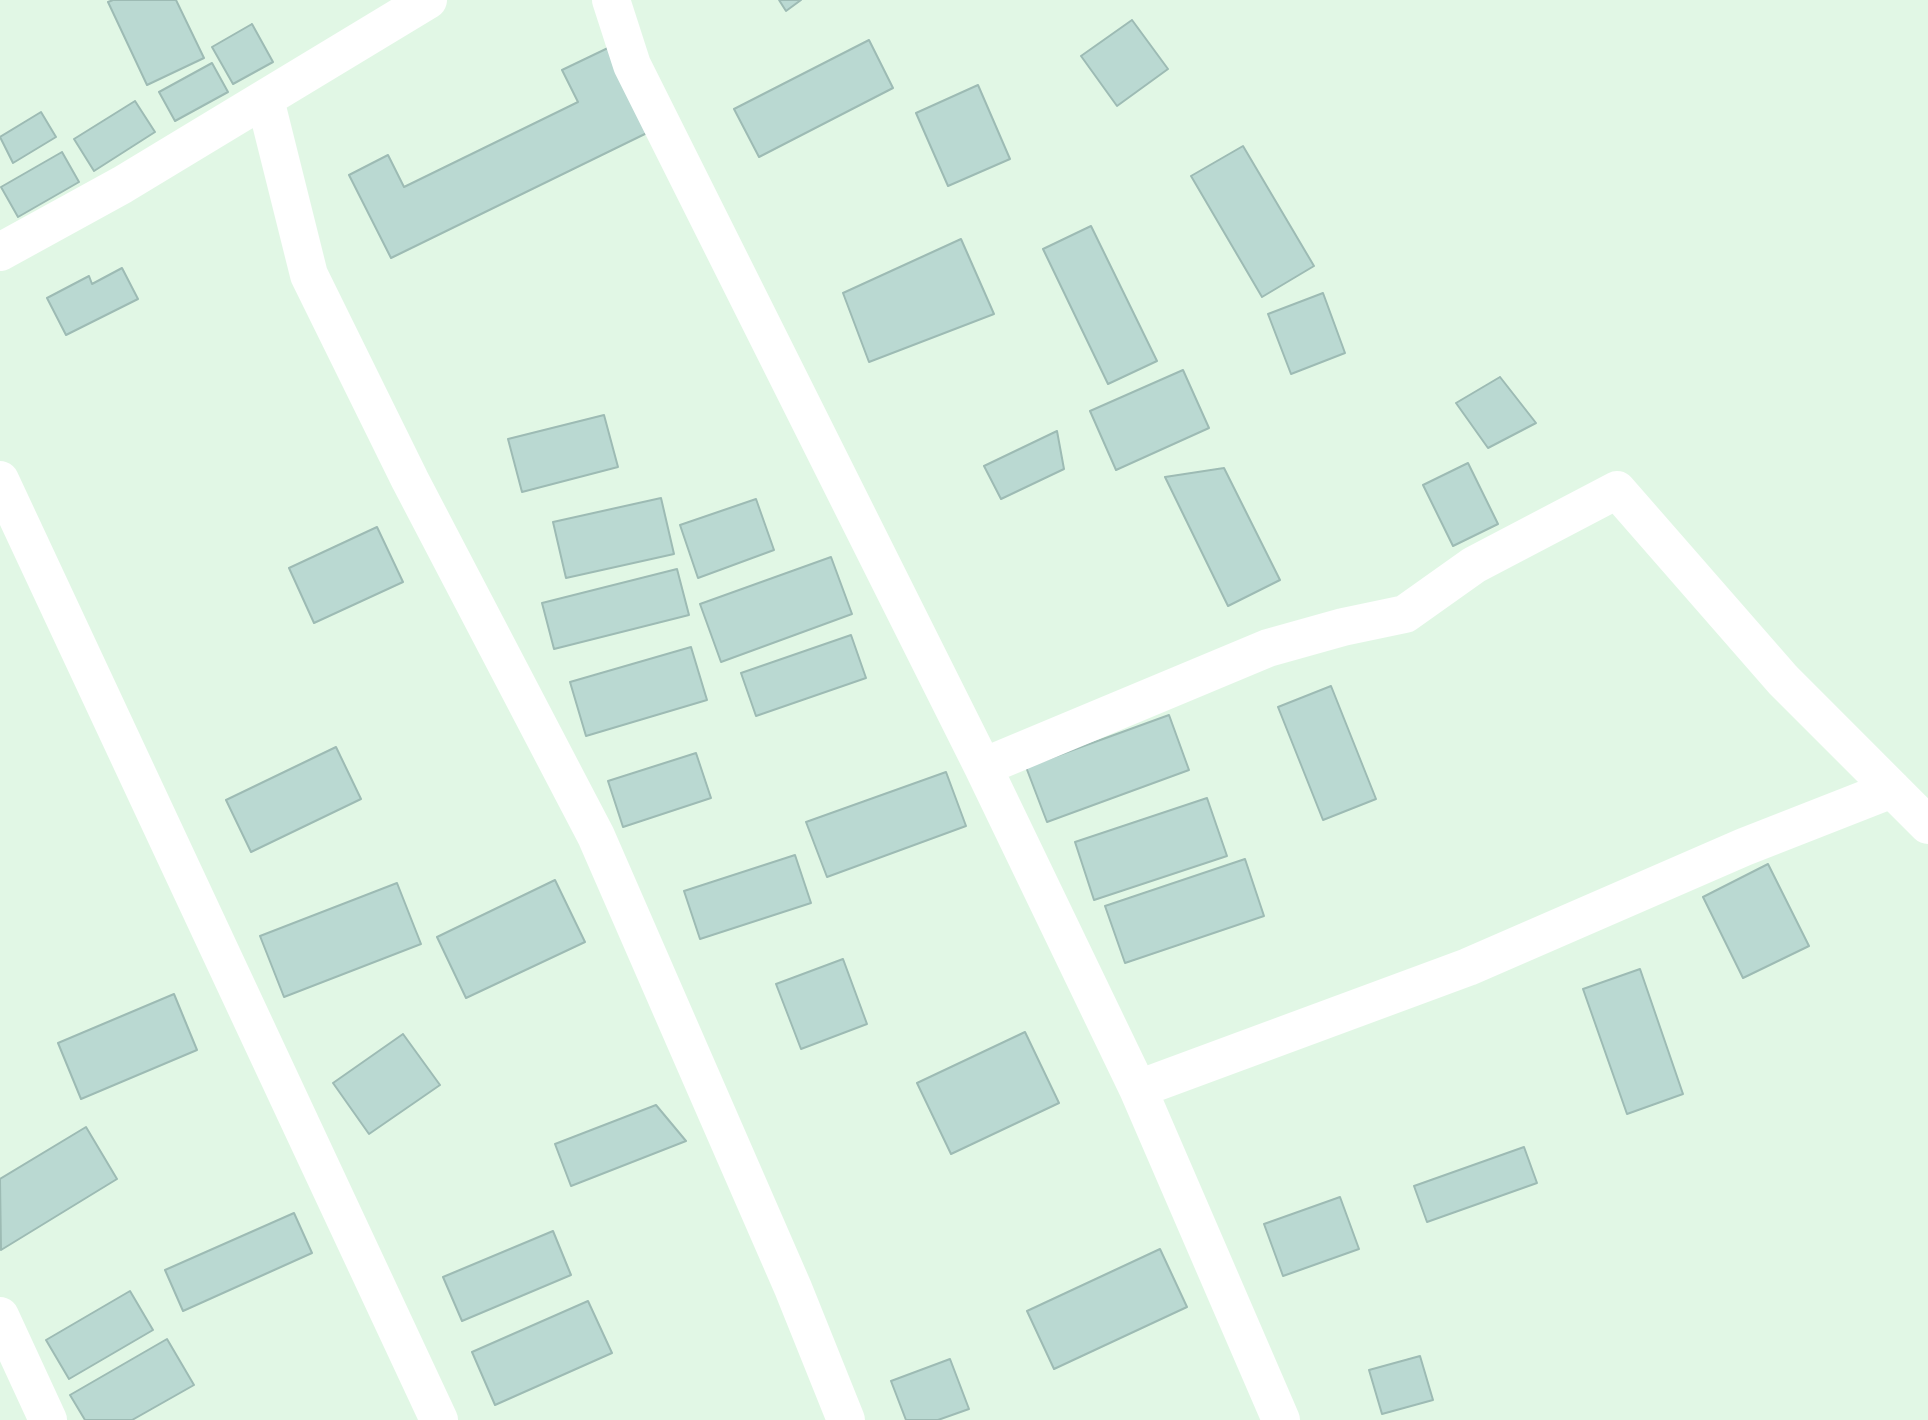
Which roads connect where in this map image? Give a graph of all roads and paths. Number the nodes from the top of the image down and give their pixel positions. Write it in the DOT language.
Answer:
graph roads {
  1 [pos="428,0"];
  2 [pos="611,0"];
  3 [pos="265,99"];
  4 [pos="0,252"];
  5 [pos="0,481"];
  6 [pos="983,767"];
  7 [pos="1892,789"];
  8 [pos="1928,825"];
  9 [pos="1138,1089"];
  10 [pos="0,1316"];
  11 [pos="48,1420"];
  12 [pos="439,1420"];
  13 [pos="846,1420"];
  14 [pos="1282,1420"];
  1 -- 3 [label="street"];
  2 -- 6 [label="street"];
  3 -- 4 [label="street"];
  3 -- 13 [label="street"];
  5 -- 12 [label="street"];
  6 -- 7 [label="street"];
  6 -- 9 [label="street"];
  7 -- 8 [label="street"];
  7 -- 9 [label="street"];
  9 -- 14 [label="street"];
  10 -- 11 [label="street"];
}
